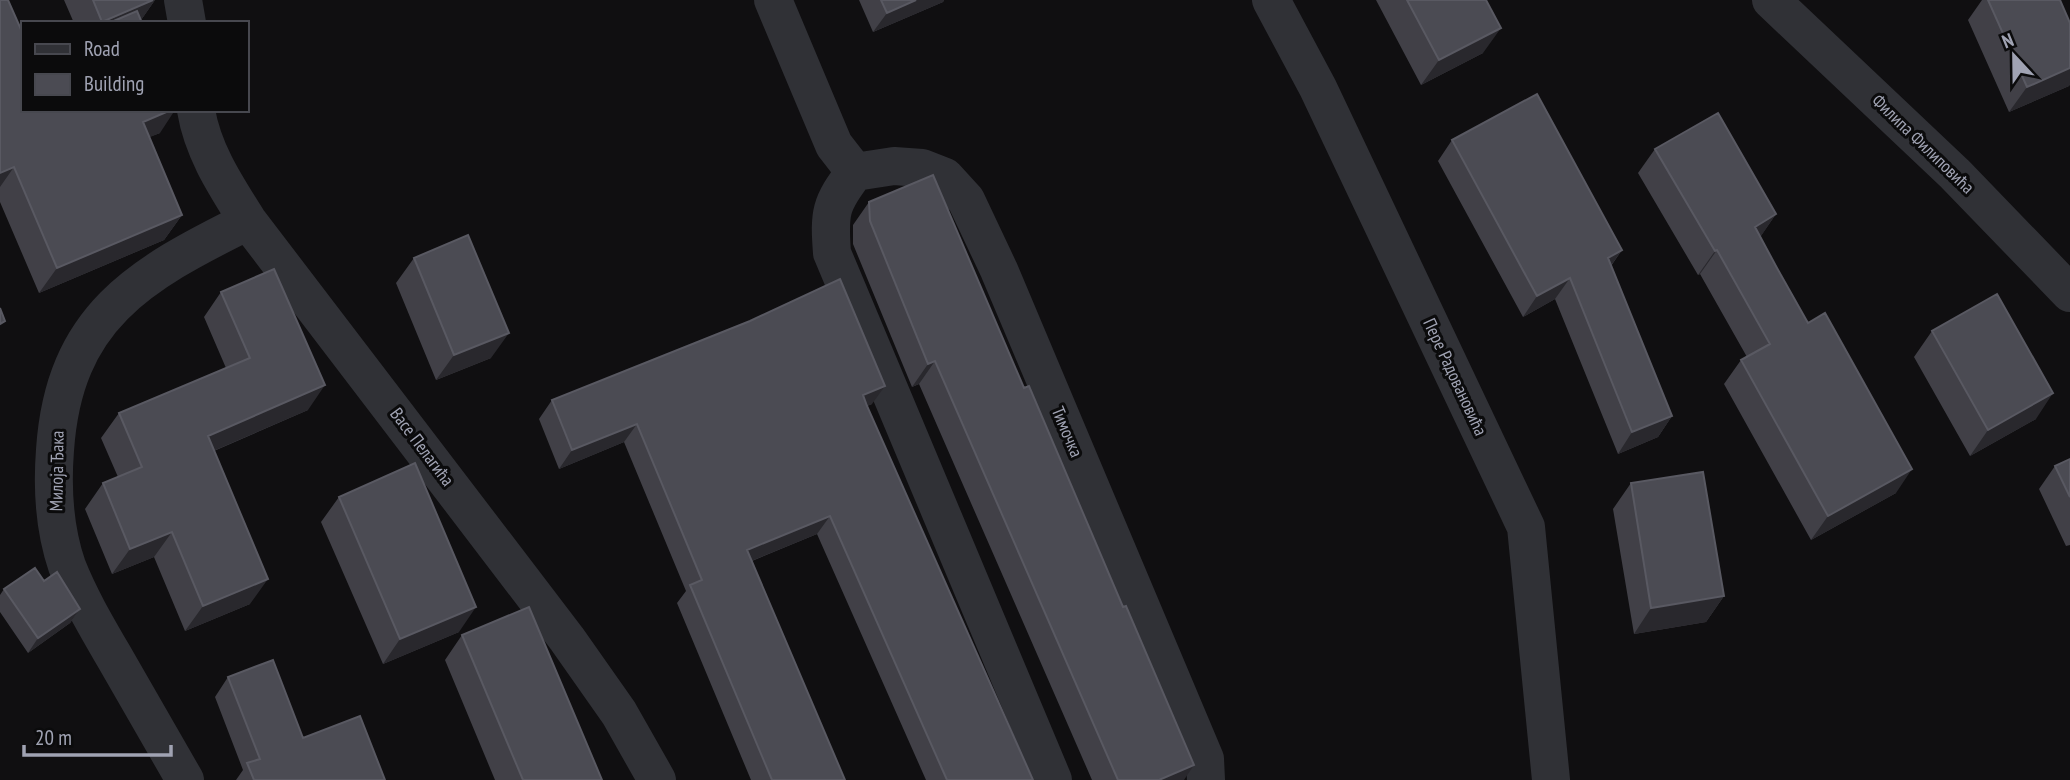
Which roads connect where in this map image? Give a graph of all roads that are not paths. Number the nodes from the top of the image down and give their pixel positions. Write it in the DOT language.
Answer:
graph roads {
  1 [pos="183,0"];
  2 [pos="773,0"];
  3 [pos="1271,0"];
  4 [pos="1771,0"];
  5 [pos="187,21"];
  6 [pos="196,112"];
  7 [pos="855,172"];
  8 [pos="248,221"];
  9 [pos="2070,293"];
  10 [pos="185,780"];
  11 [pos="657,780"];
  12 [pos="1053,780"];
  13 [pos="1206,780"];
  14 [pos="1551,780"];
  1 -- 5 [label="street"];
  2 -- 7 [label="street"];
  3 -- 14 [label="street, Пере Радовановића"];
  4 -- 9 [label="street, Филипа Филиповића"];
  6 -- 8 [label="street, Васе Пелагића"];
  7 -- 12 [label="street"];
  7 -- 13 [label="street, Тимочка"];
  8 -- 10 [label="street, Милоја Ђака"];
  8 -- 11 [label="street, Васе Пелагића"];
}
